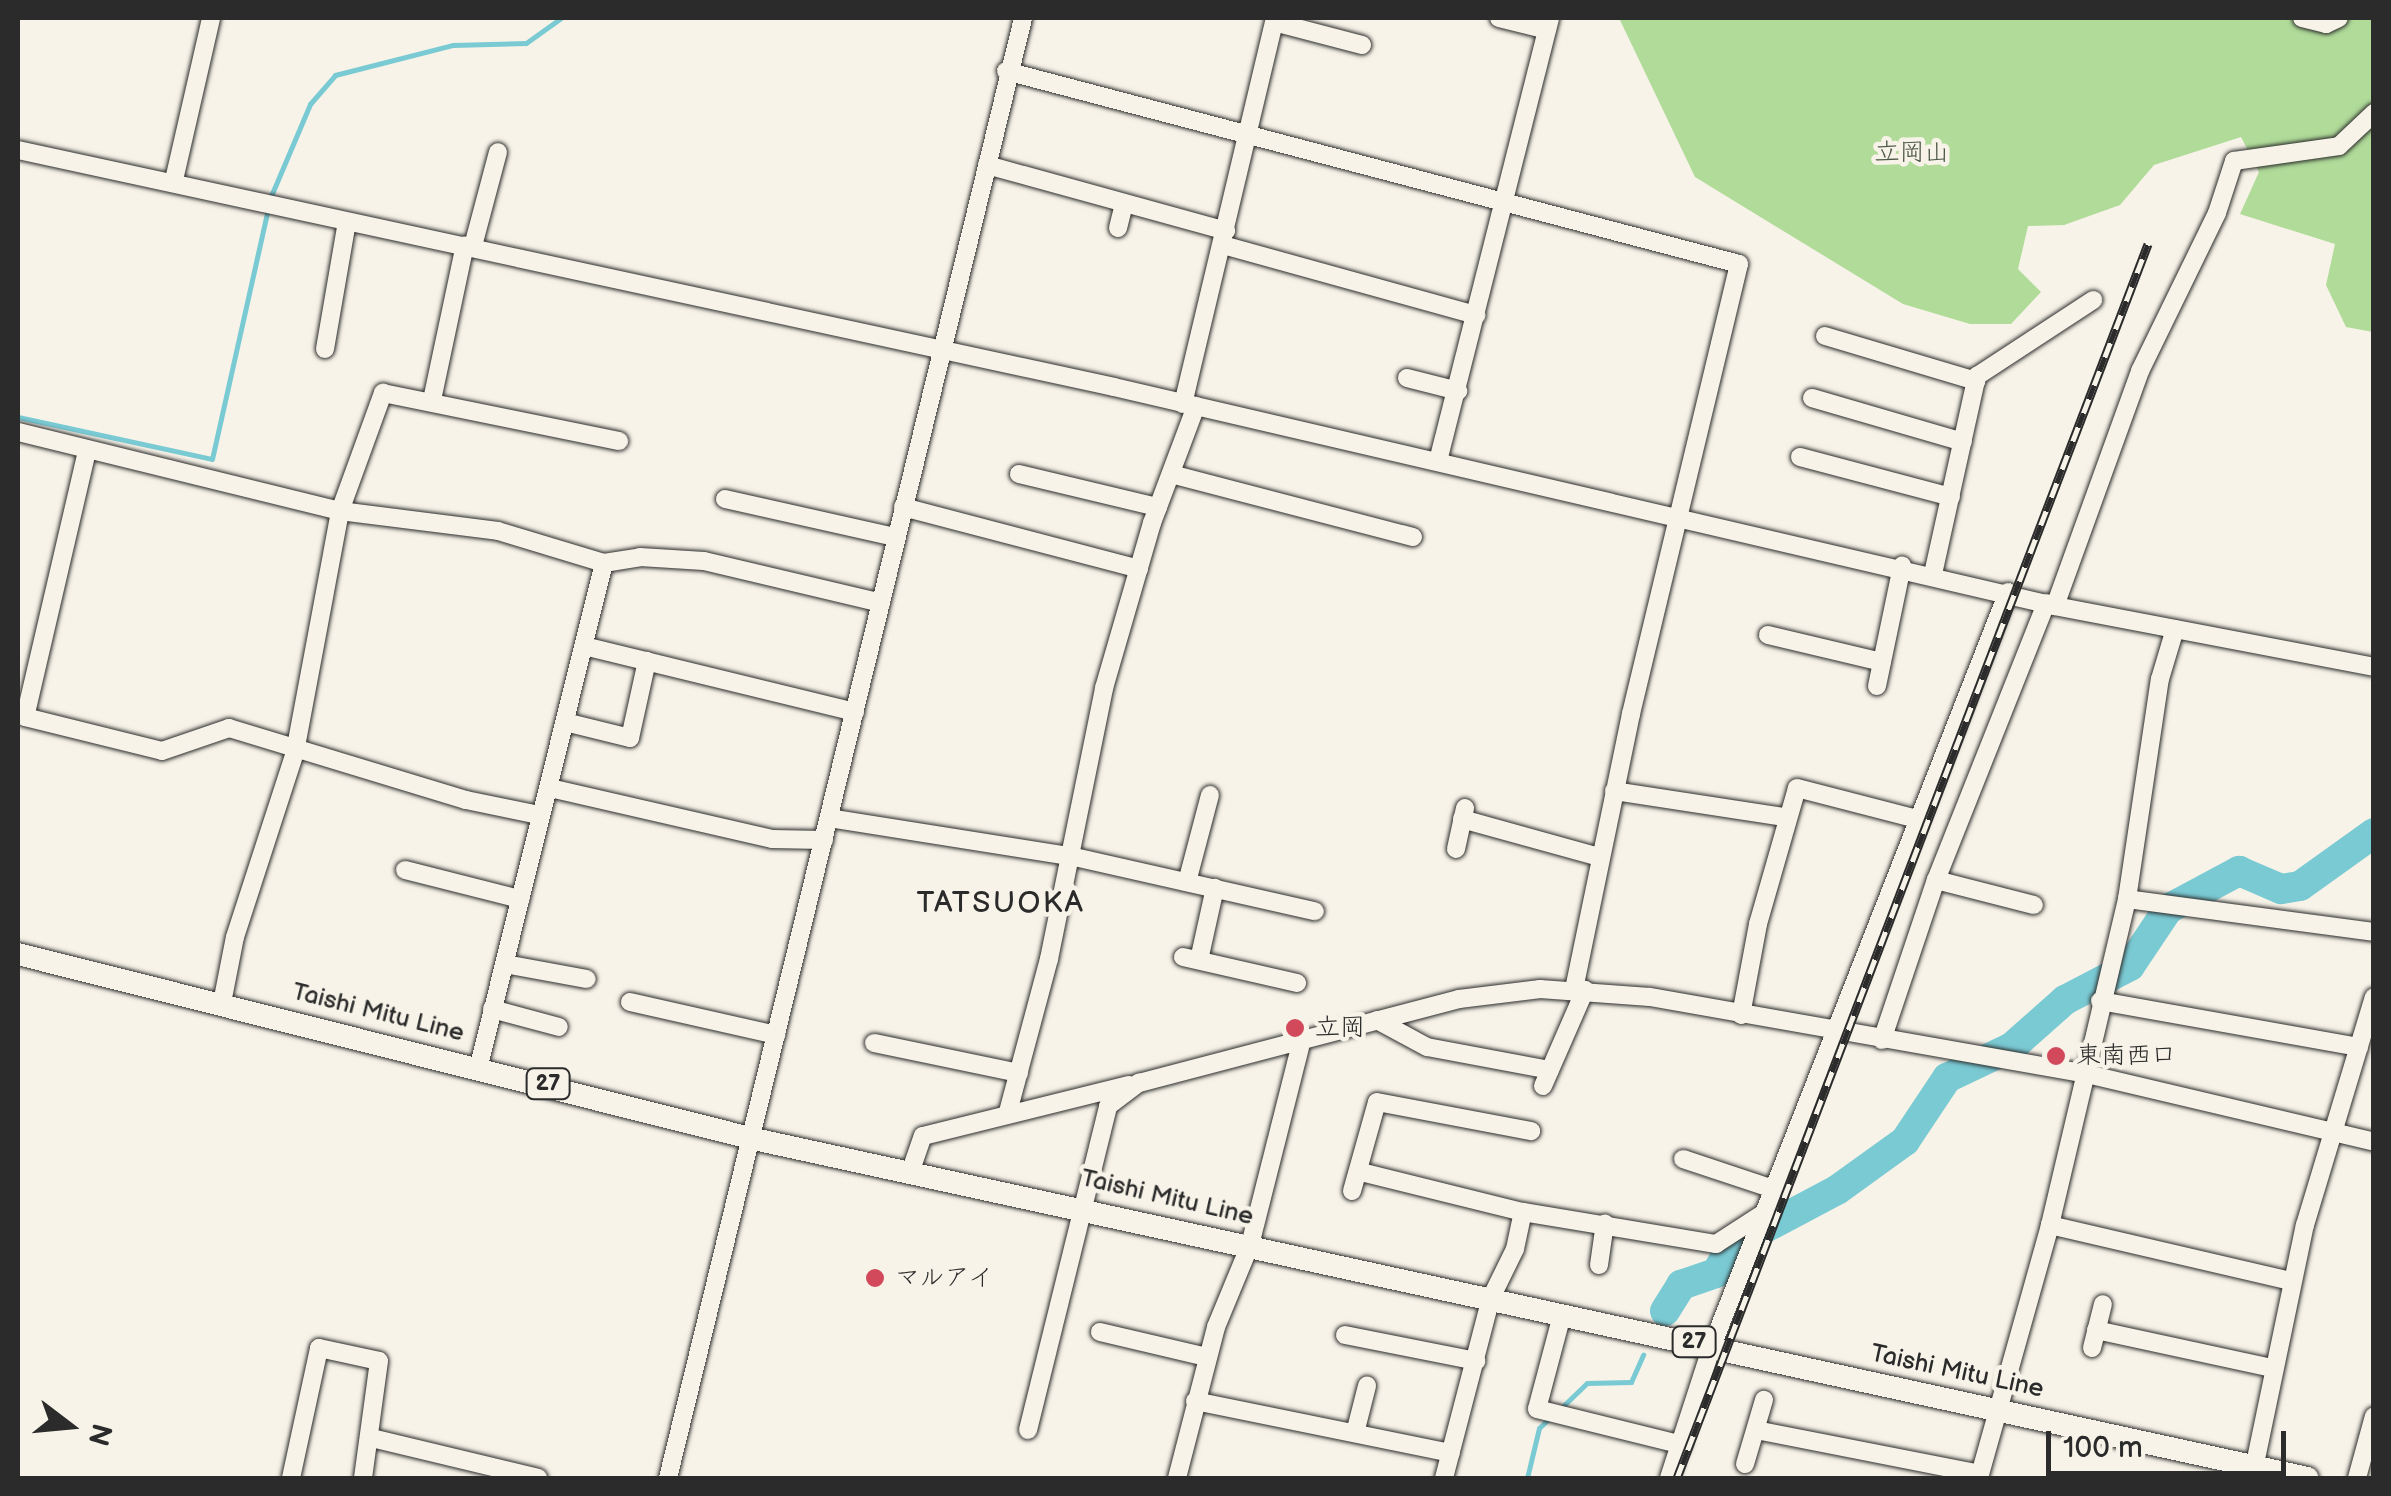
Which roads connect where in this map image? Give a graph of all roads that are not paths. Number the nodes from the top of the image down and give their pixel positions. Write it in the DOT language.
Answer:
graph roads {
  1 [pos="212,18"];
  2 [pos="1499,18"];
  3 [pos="2302,18"];
  4 [pos="2339,18"];
  5 [pos="1018,19"];
  6 [pos="1274,20"];
  7 [pos="1548,24"];
  8 [pos="1362,45"];
  9 [pos="1006,72"];
  10 [pos="2374,113"];
  11 [pos="1246,139"];
  12 [pos="18,150"];
  13 [pos="498,152"];
  14 [pos="987,165"];
  15 [pos="174,180"];
  16 [pos="1504,203"];
  17 [pos="1124,204"];
  18 [pos="348,222"];
  19 [pos="1118,228"];
  20 [pos="1224,238"];
  21 [pos="469,246"];
  22 [pos="2093,300"];
  23 [pos="1476,315"];
  24 [pos="1826,336"];
  25 [pos="325,349"];
  26 [pos="941,350"];
  27 [pos="1408,378"];
  28 [pos="1976,381"];
  29 [pos="1458,391"];
  30 [pos="1822,396"];
  31 [pos="432,400"];
  32 [pos="1190,405"];
  33 [pos="18,432"];
  34 [pos="619,441"];
  35 [pos="1963,442"];
  36 [pos="87,451"];
  37 [pos="1800,456"];
  38 [pos="1438,461"];
  39 [pos="1018,474"];
  40 [pos="1170,474"];
  41 [pos="1950,497"];
  42 [pos="725,499"];
  43 [pos="902,507"];
  44 [pos="1158,507"];
  45 [pos="340,510"];
  46 [pos="1681,515"];
  47 [pos="896,536"];
  48 [pos="1413,537"];
  49 [pos="604,563"];
  50 [pos="1902,566"];
  51 [pos="1139,569"];
  52 [pos="1934,574"];
  53 [pos="2008,592"];
  54 [pos="880,603"];
  55 [pos="2051,604"];
  56 [pos="2175,629"];
  57 [pos="1768,635"];
  58 [pos="584,646"];
  59 [pos="647,661"];
  60 [pos="1882,662"];
  61 [pos="2374,667"];
  62 [pos="1877,686"];
  63 [pos="855,712"];
  64 [pos="565,722"];
  65 [pos="295,752"];
  66 [pos="550,788"];
  67 [pos="1614,791"];
  68 [pos="1210,795"];
  69 [pos="539,815"];
  70 [pos="829,818"];
  71 [pos="1784,818"];
  72 [pos="1918,819"];
  73 [pos="824,840"];
  74 [pos="1456,850"];
  75 [pos="1070,856"];
  76 [pos="1599,857"];
  77 [pos="405,870"];
  78 [pos="1936,880"];
  79 [pos="1188,882"];
  80 [pos="1215,888"];
  81 [pos="520,899"];
  82 [pos="2128,899"];
  83 [pos="2034,905"];
  84 [pos="1315,911"];
  85 [pos="2374,932"];
  86 [pos="18,954"];
  87 [pos="505,964"];
  88 [pos="587,980"];
  89 [pos="1297,983"];
  90 [pos="1579,990"];
  91 [pos="2374,997"];
  92 [pos="2100,1001"];
  93 [pos="630,1002"];
  94 [pos="222,1003"];
  95 [pos="492,1009"];
  96 [pos="1742,1014"];
  97 [pos="1377,1020"];
  98 [pos="559,1028"];
  99 [pos="1835,1031"];
  100 [pos="776,1035"];
  101 [pos="1302,1040"];
  102 [pos="1882,1040"];
  103 [pos="874,1043"];
  104 [pos="2358,1047"];
  105 [pos="479,1065"];
  106 [pos="2083,1073"];
  107 [pos="1019,1074"];
  108 [pos="1139,1083"];
  109 [pos="1008,1112"];
  110 [pos="1530,1131"];
  111 [pos="2335,1132"];
  112 [pos="754,1139"];
  113 [pos="2374,1142"];
  114 [pos="1683,1159"];
  115 [pos="911,1170"];
  116 [pos="1361,1172"];
  117 [pos="1352,1190"];
  118 [pos="1776,1190"];
  119 [pos="1080,1206"];
  120 [pos="1770,1209"];
  121 [pos="1523,1212"];
  122 [pos="1606,1224"];
  123 [pos="2050,1225"];
  124 [pos="1250,1245"];
  125 [pos="1599,1265"];
  126 [pos="2291,1280"];
  127 [pos="1491,1298"];
  128 [pos="2103,1304"];
  129 [pos="1562,1314"];
  130 [pos="1100,1332"];
  131 [pos="1345,1335"];
  132 [pos="1712,1346"];
  133 [pos="1208,1356"];
  134 [pos="1476,1361"];
  135 [pos="2272,1368"];
  136 [pos="1358,1394"];
  137 [pos="1195,1400"];
  138 [pos="1764,1400"];
  139 [pos="1997,1408"];
  140 [pos="2374,1416"];
  141 [pos="1028,1430"];
  142 [pos="1756,1430"];
  143 [pos="1356,1434"];
  144 [pos="372,1438"];
  145 [pos="1682,1445"];
  146 [pos="1452,1453"];
  147 [pos="1745,1464"];
  148 [pos="2253,1472"];
  149 [pos="1979,1476"];
  150 [pos="291,1478"];
  151 [pos="363,1478"];
  152 [pos="538,1478"];
  153 [pos="668,1478"];
  154 [pos="1177,1478"];
  155 [pos="1444,1478"];
  156 [pos="1669,1478"];
  157 [pos="2307,1478"];
  158 [pos="2357,1478"];
  1 -- 15 [label="street"];
  2 -- 7 [label="street"];
  3 -- 4 [label="street"];
  5 -- 9 [label="street"];
  6 -- 8 [label="street"];
  6 -- 11 [label="street"];
  7 -- 16 [label="street"];
  9 -- 11 [label="street"];
  9 -- 14 [label="street"];
  10 -- 55 [label="street"];
  11 -- 16 [label="street"];
  11 -- 20 [label="street"];
  12 -- 15 [label="street"];
  13 -- 21 [label="street"];
  14 -- 17 [label="street"];
  14 -- 26 [label="street"];
  15 -- 18 [label="street"];
  16 -- 23 [label="street"];
  16 -- 46 [label="street"];
  17 -- 19 [label="street"];
  17 -- 20 [label="street"];
  18 -- 21 [label="street"];
  18 -- 25 [label="street"];
  20 -- 23 [label="street"];
  20 -- 32 [label="street"];
  21 -- 26 [label="street"];
  21 -- 31 [label="street"];
  22 -- 28 [label="street"];
  23 -- 29 [label="street"];
  24 -- 28 [label="street"];
  26 -- 32 [label="street"];
  26 -- 43 [label="street"];
  27 -- 29 [label="street"];
  28 -- 35 [label="street"];
  29 -- 38 [label="street"];
  30 -- 35 [label="street"];
  31 -- 34 [label="street"];
  31 -- 45 [label="street"];
  32 -- 38 [label="street"];
  32 -- 40 [label="street"];
  33 -- 36 [label="street"];
  35 -- 41 [label="street"];
  36 -- 45 [label="street"];
  36 -- 65 [label="street"];
  37 -- 41 [label="street"];
  38 -- 46 [label="street"];
  39 -- 44 [label="street"];
  40 -- 44 [label="street"];
  40 -- 48 [label="street"];
  41 -- 52 [label="street"];
  42 -- 47 [label="street"];
  43 -- 47 [label="street"];
  43 -- 51 [label="street"];
  44 -- 51 [label="street"];
  45 -- 49 [label="street"];
  45 -- 65 [label="street"];
  46 -- 50 [label="street"];
  46 -- 67 [label="street"];
  47 -- 54 [label="street"];
  49 -- 54 [label="street"];
  49 -- 58 [label="street"];
  50 -- 52 [label="street"];
  50 -- 60 [label="street"];
  51 -- 75 [label="street"];
  52 -- 53 [label="street"];
  53 -- 55 [label="street"];
  53 -- 72 [label="street"];
  54 -- 63 [label="street"];
  55 -- 56 [label="street"];
  55 -- 78 [label="street"];
  56 -- 61 [label="street"];
  56 -- 82 [label="street"];
  57 -- 60 [label="street"];
  58 -- 59 [label="street"];
  58 -- 64 [label="street"];
  59 -- 63 [label="street"];
  59 -- 64 [label="street"];
  60 -- 62 [label="street"];
  63 -- 70 [label="street"];
  64 -- 66 [label="street"];
  65 -- 69 [label="street"];
  65 -- 94 [label="street"];
  66 -- 69 [label="street"];
  66 -- 73 [label="street"];
  67 -- 71 [label="street"];
  67 -- 76 [label="street"];
  68 -- 79 [label="street"];
  69 -- 81 [label="street"];
  70 -- 73 [label="street"];
  70 -- 75 [label="street"];
  71 -- 72 [label="street"];
  71 -- 96 [label="street"];
  72 -- 99 [label="street"];
  73 -- 100 [label="street"];
  74 -- 76 [label="street"];
  75 -- 79 [label="street"];
  75 -- 107 [label="street"];
  76 -- 90 [label="street"];
  77 -- 81 [label="street"];
  78 -- 83 [label="street"];
  78 -- 102 [label="street"];
  79 -- 80 [label="street"];
  80 -- 84 [label="street"];
  80 -- 89 [label="street"];
  81 -- 87 [label="street"];
  82 -- 85 [label="street"];
  82 -- 92 [label="street"];
  86 -- 94 [label="main road, Taishi Mitu Line / 27"];
  87 -- 88 [label="street"];
  87 -- 95 [label="street"];
  90 -- 96 [label="street"];
  90 -- 97 [label="street"];
  90 -- 97 [label="street"];
  91 -- 104 [label="street"];
  92 -- 104 [label="street"];
  92 -- 106 [label="street"];
  93 -- 100 [label="street"];
  94 -- 105 [label="main road, Taishi Mitu Line / 27"];
  95 -- 98 [label="street"];
  95 -- 105 [label="street"];
  96 -- 99 [label="street"];
  97 -- 101 [label="street"];
  99 -- 102 [label="street"];
  99 -- 118 [label="street"];
  100 -- 112 [label="street"];
  101 -- 108 [label="street"];
  101 -- 124 [label="street"];
  102 -- 106 [label="street"];
  103 -- 107 [label="street"];
  104 -- 111 [label="street"];
  105 -- 112 [label="main road, Taishi Mitu Line / 27"];
  106 -- 111 [label="street"];
  106 -- 123 [label="street"];
  107 -- 109 [label="street"];
  108 -- 109 [label="street"];
  108 -- 119 [label="street"];
  109 -- 115 [label="street"];
  110 -- 116 [label="street"];
  111 -- 113 [label="street"];
  111 -- 126 [label="street"];
  112 -- 115 [label="main road, Taishi Mitu Line / 27"];
  112 -- 153 [label="street"];
  114 -- 118 [label="street"];
  115 -- 119 [label="main road, Taishi Mitu Line / 27"];
  116 -- 117 [label="street"];
  116 -- 121 [label="street"];
  118 -- 120 [label="street"];
  119 -- 124 [label="main road, Taishi Mitu Line / 27"];
  119 -- 141 [label="street"];
  120 -- 122 [label="street"];
  120 -- 132 [label="street"];
  121 -- 122 [label="street"];
  121 -- 127 [label="street"];
  122 -- 125 [label="street"];
  123 -- 126 [label="street"];
  123 -- 139 [label="street"];
  124 -- 127 [label="main road, Taishi Mitu Line / 27"];
  124 -- 133 [label="street"];
  126 -- 135 [label="street"];
  127 -- 129 [label="main road, Taishi Mitu Line / 27"];
  127 -- 134 [label="street"];
  128 -- 135 [label="street"];
  129 -- 132 [label="main road, Taishi Mitu Line / 27"];
  129 -- 145 [label="street"];
  130 -- 133 [label="street"];
  131 -- 134 [label="street"];
  132 -- 139 [label="main road, Taishi Mitu Line / 27"];
  132 -- 145 [label="street"];
  133 -- 137 [label="street"];
  134 -- 146 [label="street"];
  135 -- 148 [label="street"];
  136 -- 143 [label="street"];
  137 -- 143 [label="street"];
  137 -- 154 [label="street"];
  138 -- 142 [label="street"];
  139 -- 148 [label="main road, Taishi Mitu Line / 27"];
  139 -- 149 [label="street"];
  140 -- 158 [label="street"];
  142 -- 147 [label="street"];
  142 -- 149 [label="street"];
  143 -- 146 [label="street"];
  144 -- 150 [label="street"];
  144 -- 151 [label="street"];
  144 -- 152 [label="street"];
  145 -- 156 [label="street"];
  146 -- 155 [label="street"];
  148 -- 157 [label="main road, Taishi Mitu Line / 27"];
}
